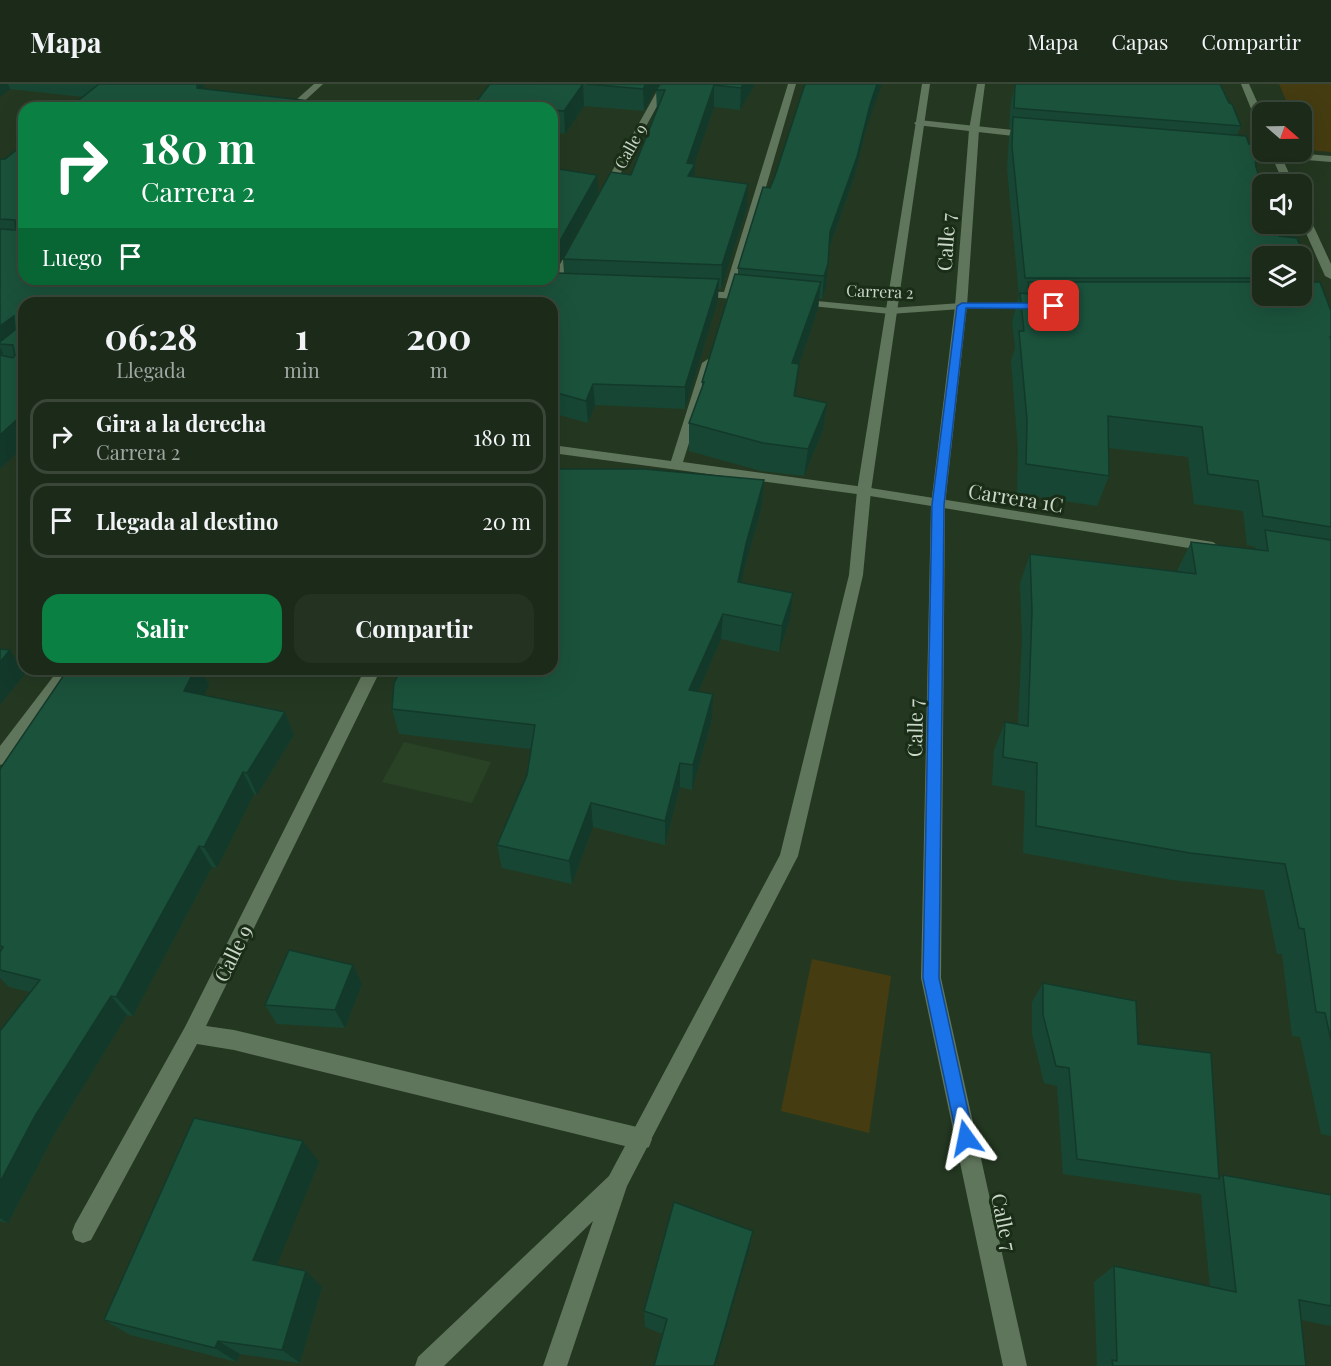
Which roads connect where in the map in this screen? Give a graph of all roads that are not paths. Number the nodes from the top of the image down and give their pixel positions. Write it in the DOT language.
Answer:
graph roads {
  1 [pos="319,84"];
  2 [pos="665,84"];
  3 [pos="792,84"];
  4 [pos="927,84"];
  5 [pos="981,84"];
  6 [pos="1245,84"];
  7 [pos="299,102"];
  8 [pos="1253,102"];
  9 [pos="919,123"];
  10 [pos="974,130"];
  11 [pos="1044,136"];
  12 [pos="1218,150"];
  13 [pos="1252,152"];
  14 [pos="1312,157"];
  15 [pos="1331,159"];
  16 [pos="603,196"];
  17 [pos="1312,234"];
  18 [pos="580,237"];
  19 [pos="1331,276"];
  20 [pos="558,277"];
  21 [pos="682,293"];
  22 [pos="764,298"];
  23 [pos="728,301"];
  24 [pos="787,301"];
  25 [pos="962,306"];
  26 [pos="1057,306"];
  27 [pos="890,311"];
  28 [pos="712,352"];
  29 [pos="558,450"];
  30 [pos="676,465"];
  31 [pos="864,492"];
  32 [pos="938,505"];
  33 [pos="1227,549"];
  34 [pos="63,675"];
  35 [pos="370,675"];
  36 [pos="0,758"];
  37 [pos="192,1034"];
  38 [pos="641,1139"];
  39 [pos="618,1182"];
  40 [pos="83,1232"];
  41 [pos="427,1366"];
  42 [pos="555,1366"];
  43 [pos="1015,1366"];
  1 -- 7 [label="street"];
  2 -- 16 [label="street, Calle 9"];
  3 -- 23 [label="street"];
  4 -- 9 [label="street, Calle 7"];
  5 -- 10 [label="street, Calle 7"];
  6 -- 8 [label="street"];
  9 -- 10 [label="street"];
  9 -- 27 [label="street, Calle 7"];
  10 -- 11 [label="street"];
  10 -- 25 [label="street, Calle 7"];
  12 -- 13 [label="street"];
  14 -- 15 [label="street"];
  17 -- 19 [label="street"];
  18 -- 20 [label="street"];
  21 -- 23 [label="street"];
  22 -- 23 [label="street"];
  24 -- 27 [label="street, Carrera 2"];
  25 -- 26 [label="street, Carrera 2"];
  25 -- 27 [label="street, Carrera 2"];
  25 -- 32 [label="street, Calle 7"];
  27 -- 31 [label="street, Calle 7"];
  28 -- 30 [label="street"];
  29 -- 30 [label="street, Carrera 1C"];
  30 -- 31 [label="street, Carrera 1C"];
  31 -- 32 [label="street, Carrera 1C"];
  31 -- 38 [label="street, Calle 7"];
  32 -- 33 [label="street, Carrera 1C"];
  32 -- 43 [label="street, Calle 7"];
  34 -- 36 [label="street"];
  35 -- 37 [label="street, Calle 9"];
  37 -- 38 [label="street"];
  37 -- 40 [label="street, Calle 9"];
  38 -- 39 [label="street, Calle 7"];
  39 -- 41 [label="street"];
  39 -- 42 [label="street"];
}
